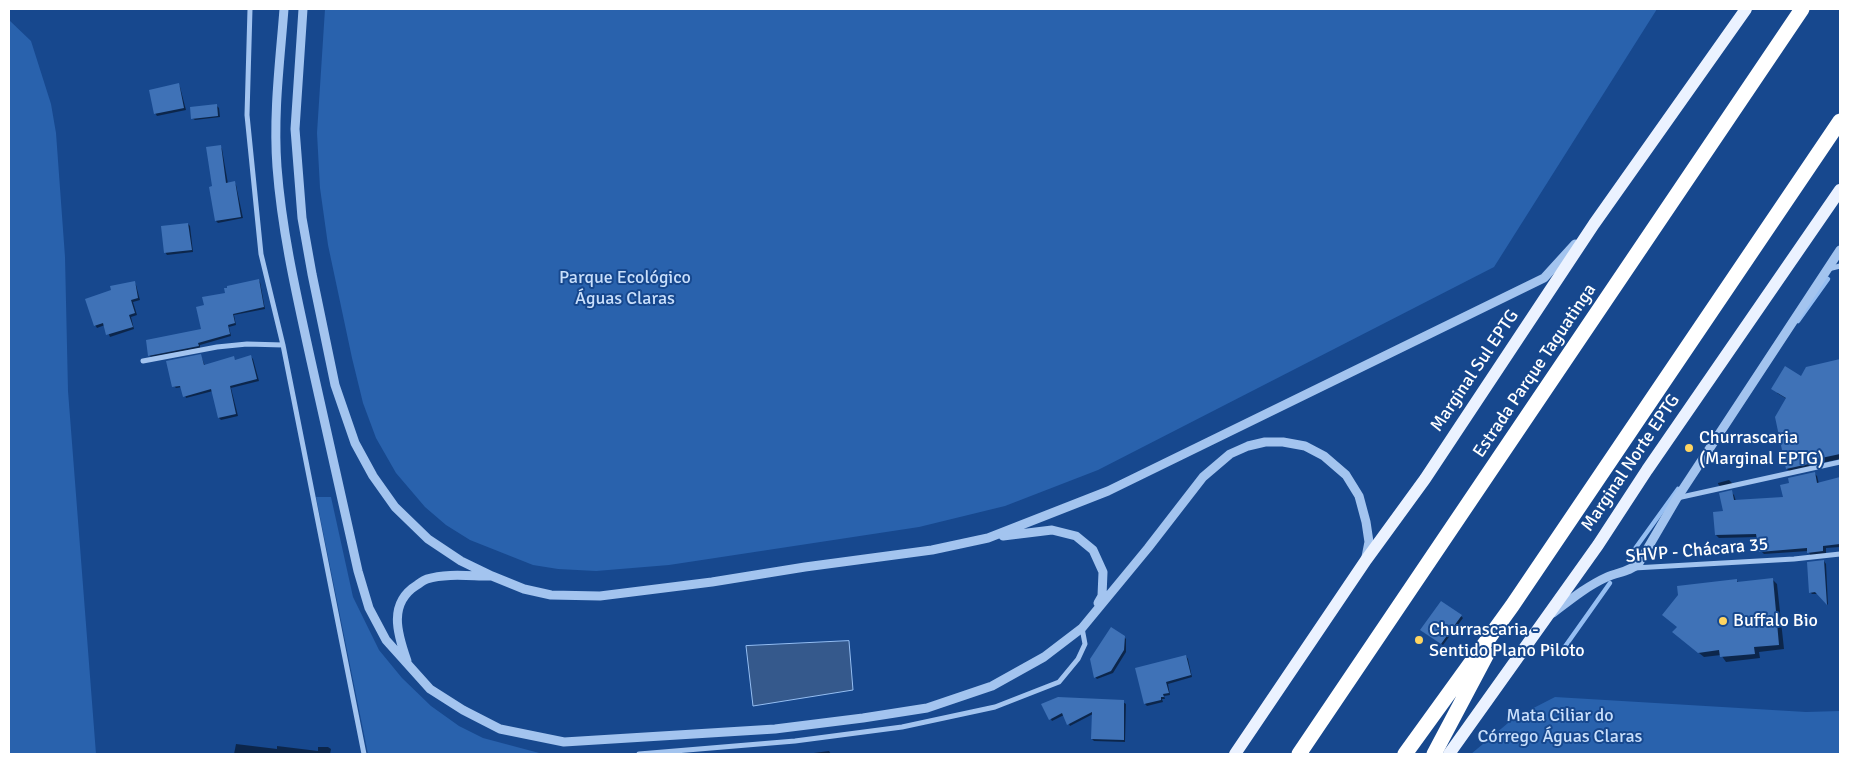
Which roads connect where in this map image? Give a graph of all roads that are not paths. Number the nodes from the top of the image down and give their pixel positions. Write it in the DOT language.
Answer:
graph roads {
  1 [pos="250,9"];
  2 [pos="284,9"];
  3 [pos="303,9"];
  4 [pos="1746,9"];
  5 [pos="1802,9"];
  6 [pos="1840,121"];
  7 [pos="1840,190"];
  8 [pos="1594,224"];
  9 [pos="1840,250"];
  10 [pos="1840,266"];
  11 [pos="1827,269"];
  12 [pos="283,345"];
  13 [pos="143,361"];
  14 [pos="1840,462"];
  15 [pos="1677,498"];
  16 [pos="988,538"];
  17 [pos="1840,554"];
  18 [pos="1366,560"];
  19 [pos="1634,568"];
  20 [pos="492,576"];
  21 [pos="1512,606"];
  22 [pos="1541,622"];
  23 [pos="1082,628"];
  24 [pos="408,665"];
  25 [pos="364,754"];
  26 [pos="639,754"];
  27 [pos="1234,754"];
  28 [pos="1299,754"];
  29 [pos="1405,754"];
  30 [pos="1434,754"];
  31 [pos="1449,754"];
  1 -- 12 [label="street"];
  2 -- 24 [label="street"];
  3 -- 20 [label="street"];
  4 -- 8 [label="main road, Marginal Sul EPTG"];
  5 -- 28 [label="highway, Estrada Parque Taguatinga"];
  6 -- 21 [label="highway"];
  7 -- 22 [label="main road, Marginal Norte EPTG"];
  8 -- 16 [label="street"];
  8 -- 18 [label="main road, Marginal Sul EPTG"];
  9 -- 11 [label="street"];
  10 -- 11 [label="street"];
  11 -- 15 [label="street"];
  12 -- 13 [label="street"];
  12 -- 25 [label="street"];
  14 -- 15 [label="street"];
  15 -- 19 [label="street"];
  16 -- 20 [label="street"];
  16 -- 23 [label="street"];
  17 -- 19 [label="street, SHVP - Chácara 35"];
  18 -- 23 [label="street"];
  18 -- 27 [label="main road, Marginal Sul EPTG"];
  19 -- 22 [label="street, SHVP - Chácara 35"];
  20 -- 24 [label="street"];
  21 -- 29 [label="highway"];
  21 -- 30 [label="highway"];
  22 -- 31 [label="main road, Marginal Norte EPTG"];
  23 -- 24 [label="street"];
  23 -- 26 [label="street"];
}
